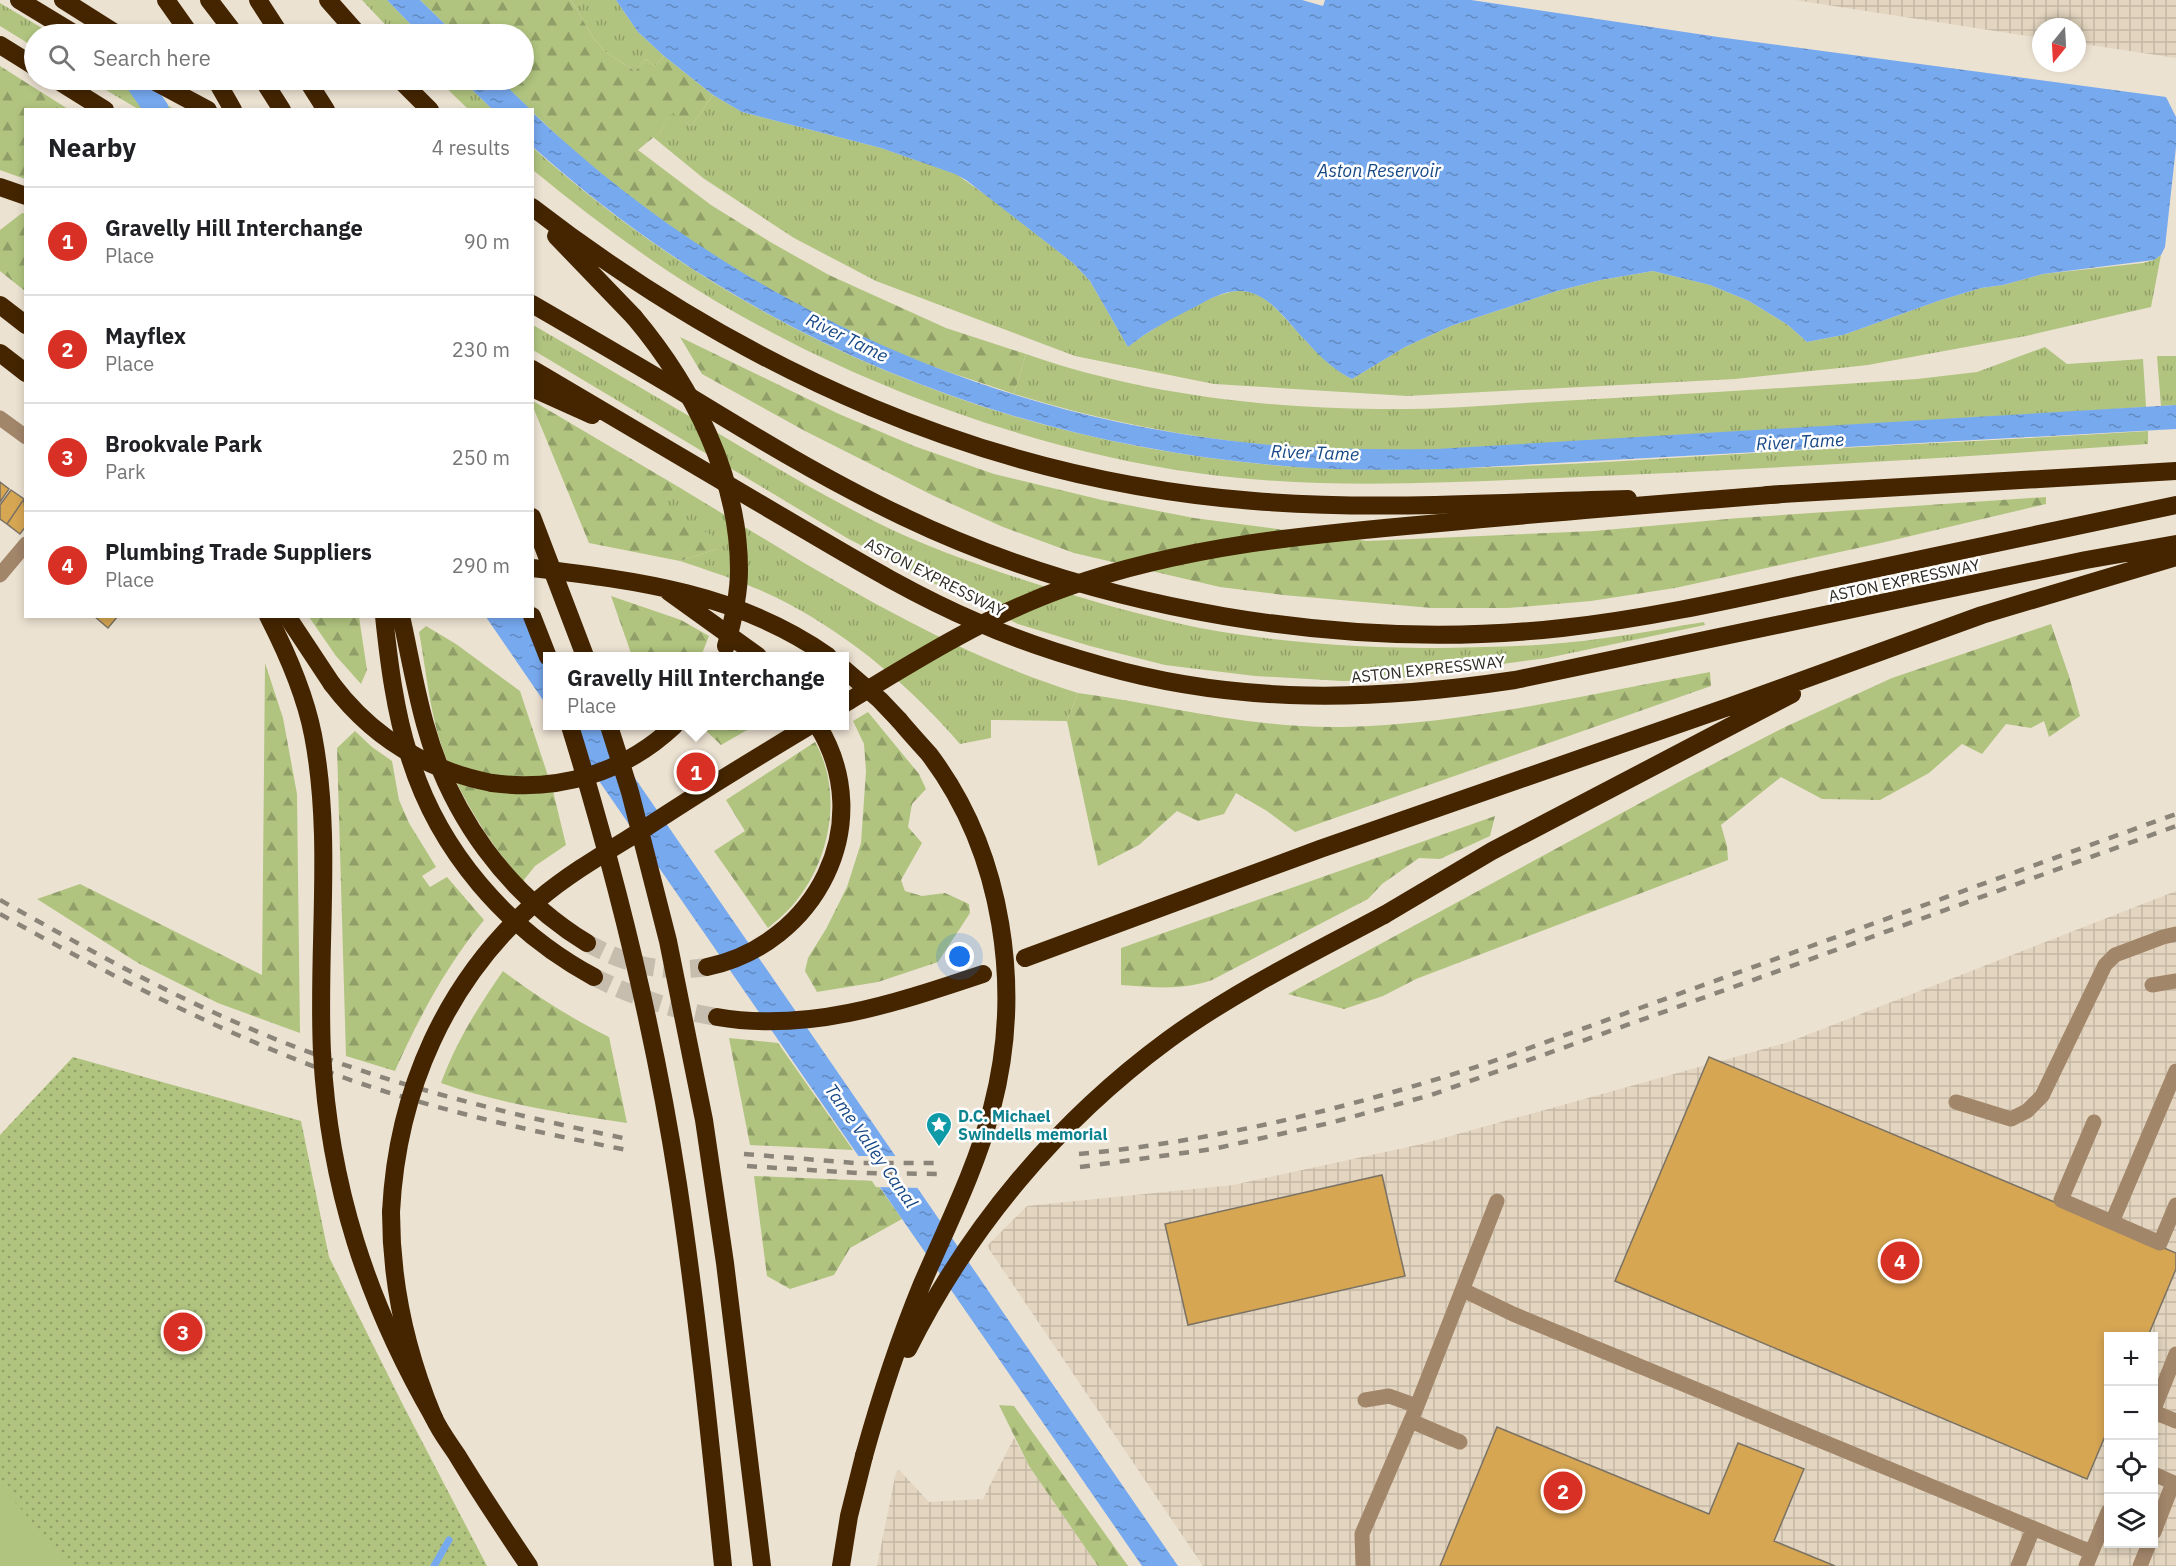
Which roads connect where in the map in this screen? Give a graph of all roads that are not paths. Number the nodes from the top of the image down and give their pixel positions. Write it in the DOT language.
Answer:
graph roads {
  1 [pos="19,0"];
  2 [pos="63,0"];
  3 [pos="166,0"];
  4 [pos="209,0"];
  5 [pos="258,0"];
  6 [pos="328,0"];
  7 [pos="59,24"];
  8 [pos="101,24"];
  9 [pos="183,24"];
  10 [pos="227,24"];
  11 [pos="274,24"];
  12 [pos="349,24"];
  13 [pos="0,45"];
  14 [pos="24,60"];
  15 [pos="73,90"];
  16 [pos="171,90"];
  17 [pos="184,90"];
  18 [pos="222,90"];
  19 [pos="269,90"];
  20 [pos="313,90"];
  21 [pos="410,90"];
  22 [pos="102,108"];
  23 [pos="205,108"];
  24 [pos="232,108"];
  25 [pos="281,108"];
  26 [pos="325,108"];
  27 [pos="428,108"];
  28 [pos="0,187"];
  29 [pos="24,195"];
  30 [pos="534,210"];
  31 [pos="534,211"];
  32 [pos="534,304"];
  33 [pos="0,305"];
  34 [pos="24,323"];
  35 [pos="0,353"];
  36 [pos="534,370"];
  37 [pos="24,371"];
  38 [pos="535,390"];
  39 [pos="0,418"];
  40 [pos="24,436"];
  41 [pos="701,469"];
  42 [pos="2176,471"];
  43 [pos="1782,494"];
  44 [pos="2176,505"];
  45 [pos="534,523"];
  46 [pos="2176,544"];
  47 [pos="24,545"];
  48 [pos="2176,557"];
  49 [pos="534,568"];
  50 [pos="0,575"];
  51 [pos="663,588"];
  52 [pos="269,618"];
  53 [pos="288,618"];
  54 [pos="384,618"];
  55 [pos="401,618"];
  56 [pos="533,618"];
  57 [pos="546,652"];
  58 [pos="583,652"];
  59 [pos="724,652"];
  60 [pos="751,652"];
  61 [pos="820,652"];
  62 [pos="1855,661"];
  63 [pos="849,673"];
  64 [pos="849,701"];
  65 [pos="571,730"];
  66 [pos="610,730"];
  67 [pos="669,730"];
  68 [pos="803,730"];
  69 [pos="821,730"];
  70 [pos="2176,934"];
  71 [pos="580,939"];
  72 [pos="1024,958"];
  73 [pos="707,967"];
  74 [pos="983,974"];
  75 [pos="594,977"];
  76 [pos="2176,981"];
  77 [pos="2152,985"];
  78 [pos="717,1017"];
  79 [pos="2176,1071"];
  80 [pos="1956,1102"];
  81 [pos="2094,1122"];
  82 [pos="1497,1201"];
  83 [pos="2176,1205"];
  84 [pos="2112,1222"];
  85 [pos="1463,1290"];
  86 [pos="2176,1354"];
  87 [pos="1365,1400"];
  88 [pos="2158,1400"];
  89 [pos="1417,1406"];
  90 [pos="2158,1412"];
  91 [pos="434,1418"];
  92 [pos="1410,1421"];
  93 [pos="2176,1421"];
  94 [pos="1460,1442"];
  95 [pos="864,1456"];
  96 [pos="2158,1476"];
  97 [pos="2175,1483"];
  98 [pos="2158,1523"];
  99 [pos="2104,1524"];
  100 [pos="2033,1529"];
  101 [pos="2147,1548"];
  102 [pos="2089,1559"];
  103 [pos="529,1566"];
  104 [pos="723,1566"];
  105 [pos="762,1566"];
  106 [pos="841,1566"];
  107 [pos="1363,1566"];
  108 [pos="2018,1566"];
  109 [pos="2140,1566"];
  1 -- 7 [label="highway"];
  2 -- 8 [label="highway"];
  3 -- 9 [label="highway"];
  4 -- 10 [label="highway"];
  5 -- 11 [label="highway"];
  6 -- 12 [label="highway"];
  13 -- 14 [label="highway"];
  15 -- 22 [label="highway"];
  16 -- 23 [label="highway"];
  17 -- 23 [label="highway"];
  18 -- 24 [label="highway"];
  19 -- 25 [label="highway"];
  20 -- 26 [label="highway"];
  21 -- 27 [label="highway"];
  28 -- 29 [label="highway"];
  30 -- 43 [label="highway, bridge"];
  31 -- 59 [label="highway, bridge"];
  32 -- 44 [label="highway, ASTON EXPRESSWAY"];
  33 -- 34 [label="highway"];
  35 -- 37 [label="highway"];
  36 -- 41 [label="highway, ASTON EXPRESSWAY"];
  38 -- 41 [label="highway"];
  39 -- 40 [label="street"];
  41 -- 46 [label="highway, ASTON EXPRESSWAY"];
  42 -- 43 [label="highway"];
  43 -- 64 [label="highway, bridge"];
  45 -- 58 [label="highway, bridge"];
  47 -- 50 [label="street"];
  48 -- 62 [label="highway"];
  49 -- 51 [label="highway"];
  51 -- 60 [label="highway"];
  51 -- 61 [label="highway"];
  52 -- 91 [label="highway, bridge"];
  53 -- 67 [label="highway, bridge"];
  54 -- 75 [label="highway"];
  55 -- 71 [label="highway"];
  56 -- 57 [label="highway"];
  62 -- 72 [label="highway"];
  62 -- 95 [label="highway, bridge"];
  63 -- 95 [label="highway, bridge"];
  65 -- 104 [label="highway, bridge"];
  66 -- 105 [label="highway, bridge"];
  68 -- 91 [label="highway, bridge"];
  69 -- 73 [label="highway"];
  70 -- 80 [label="street"];
  74 -- 78 [label="highway"];
  76 -- 77 [label="street"];
  79 -- 84 [label="street"];
  81 -- 84 [label="street"];
  82 -- 85 [label="street"];
  83 -- 84 [label="street"];
  85 -- 89 [label="street"];
  85 -- 100 [label="street"];
  86 -- 88 [label="street"];
  87 -- 89 [label="street"];
  89 -- 92 [label="street"];
  90 -- 93 [label="street"];
  91 -- 103 [label="highway"];
  92 -- 94 [label="street"];
  92 -- 107 [label="street"];
  95 -- 106 [label="highway"];
  96 -- 97 [label="street"];
  97 -- 98 [label="street"];
  99 -- 102 [label="street"];
  100 -- 102 [label="street"];
  100 -- 108 [label="street"];
  101 -- 109 [label="street"];
}
